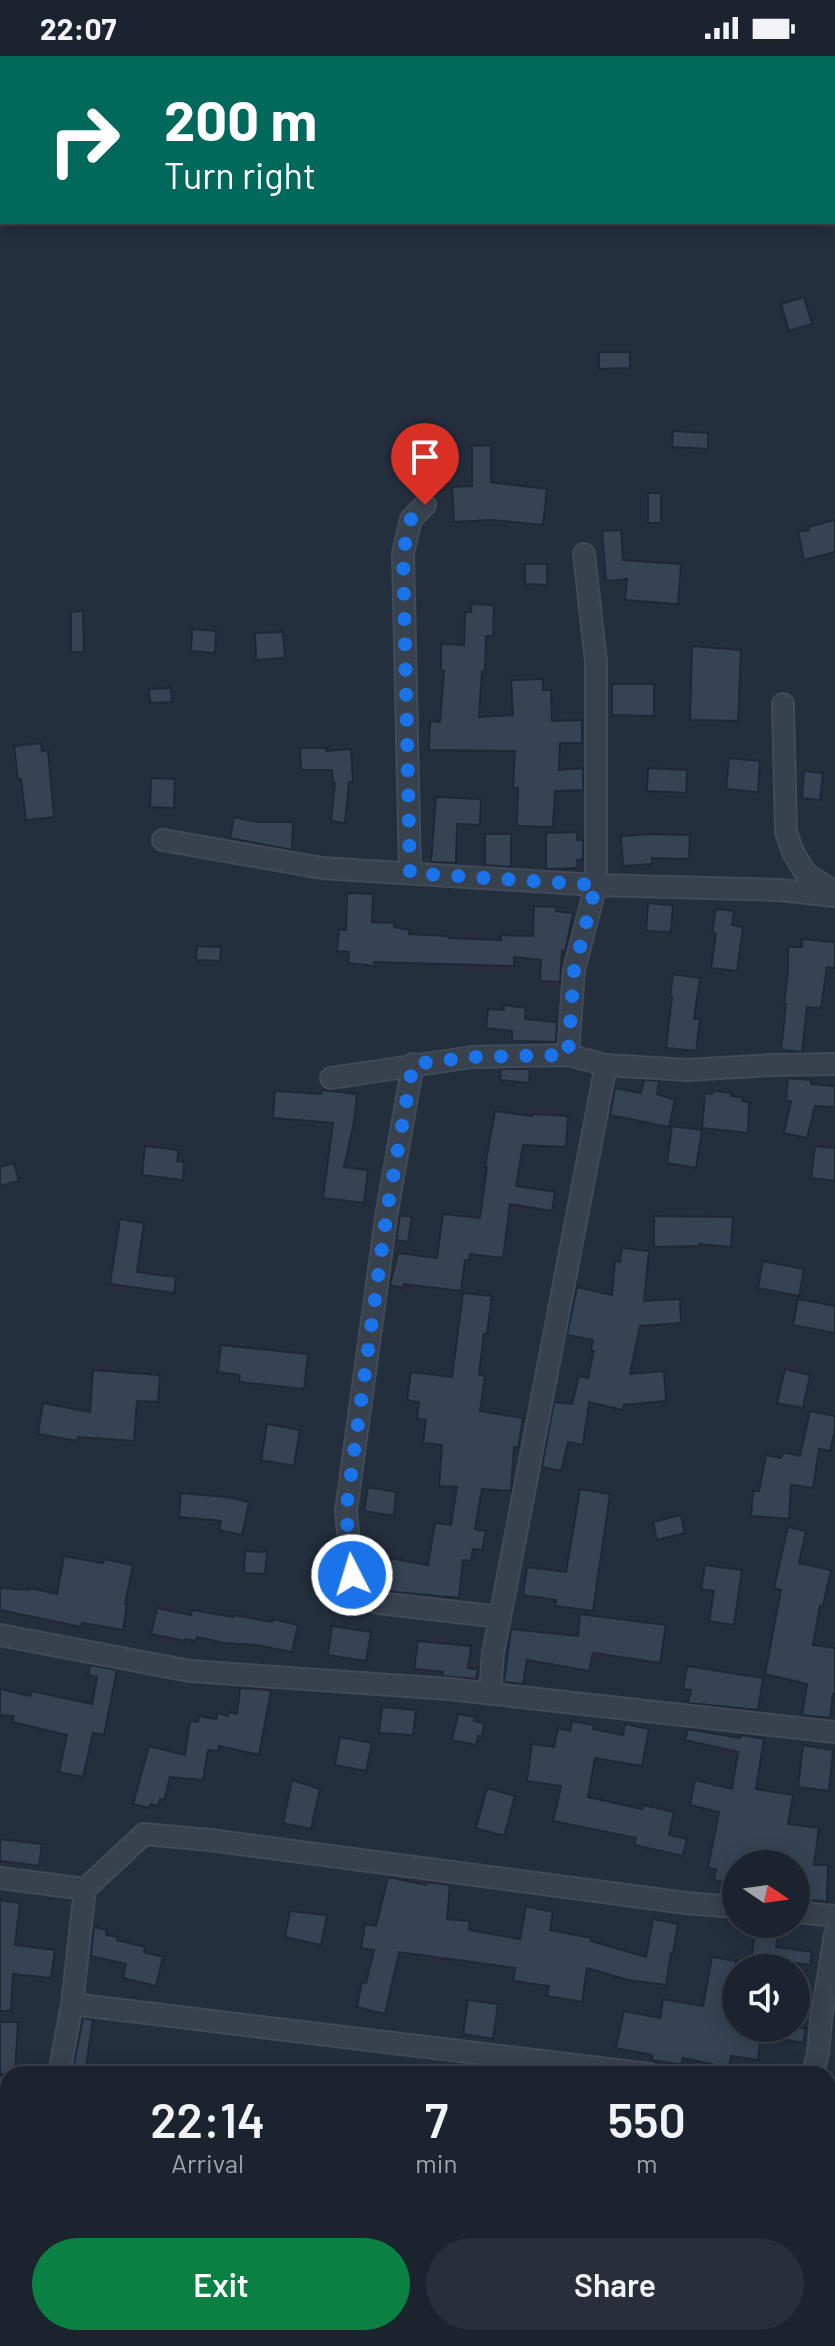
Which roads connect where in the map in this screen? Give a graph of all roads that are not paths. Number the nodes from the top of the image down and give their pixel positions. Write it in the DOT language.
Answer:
graph roads {
  1 [pos="425,505"];
  2 [pos="584,554"];
  3 [pos="783,704"];
  4 [pos="163,840"];
  5 [pos="410,873"];
  6 [pos="596,885"];
  7 [pos="835,894"];
  8 [pos="568,1055"];
  9 [pos="413,1064"];
  10 [pos="835,1064"];
  11 [pos="606,1065"];
  12 [pos="331,1078"];
  13 [pos="500,1617"];
  14 [pos="0,1635"];
  15 [pos="490,1694"];
  16 [pos="835,1732"];
  17 [pos="0,1878"];
  18 [pos="85,1889"];
  19 [pos="722,1906"];
  20 [pos="810,1913"];
  21 [pos="835,1916"];
  22 [pos="835,1935"];
  23 [pos="72,2004"];
  24 [pos="828,2015"];
  25 [pos="827,2057"];
  26 [pos="60,2066"];
  27 [pos="583,2066"];
  1 -- 5 [label="street"];
  2 -- 6 [label="street"];
  3 -- 7 [label="street"];
  4 -- 5 [label="street"];
  5 -- 6 [label="street"];
  6 -- 7 [label="street"];
  6 -- 8 [label="street"];
  8 -- 9 [label="street"];
  8 -- 11 [label="street"];
  9 -- 12 [label="street"];
  9 -- 13 [label="street"];
  10 -- 11 [label="street"];
  11 -- 13 [label="street"];
  13 -- 15 [label="street"];
  14 -- 15 [label="street"];
  15 -- 16 [label="street"];
  17 -- 18 [label="street"];
  18 -- 19 [label="street"];
  18 -- 23 [label="street"];
  20 -- 21 [label="street"];
  22 -- 24 [label="street"];
  23 -- 26 [label="street"];
  23 -- 27 [label="street"];
  24 -- 25 [label="street"];
}
